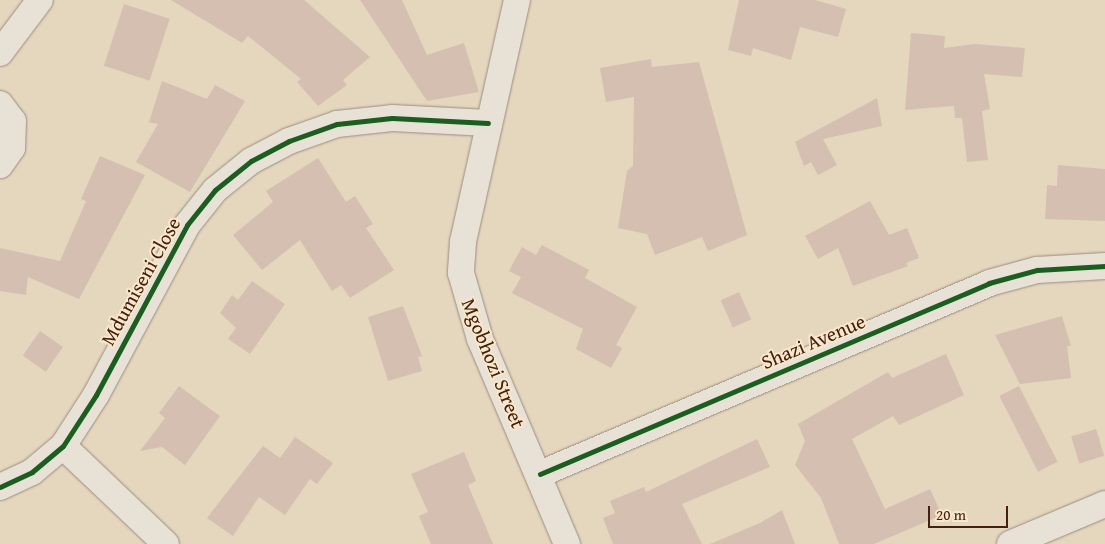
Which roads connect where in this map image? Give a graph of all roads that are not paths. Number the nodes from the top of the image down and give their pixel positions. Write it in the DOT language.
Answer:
graph roads {
  1 [pos="40,0"];
  2 [pos="517,0"];
  3 [pos="0,53"];
  4 [pos="0,104"];
  5 [pos="488,123"];
  6 [pos="0,165"];
  7 [pos="1105,266"];
  8 [pos="63,446"];
  9 [pos="540,474"];
  10 [pos="0,487"];
  11 [pos="1105,504"];
  12 [pos="166,544"];
  13 [pos="567,544"];
  14 [pos="1010,544"];
  1 -- 3 [label="street"];
  2 -- 5 [label="street, Mgobhozi Street"];
  4 -- 6 [label="street"];
  5 -- 8 [label="street, Mdumiseni Close"];
  5 -- 9 [label="street, Mgobhozi Street"];
  7 -- 9 [label="street, Shazi Avenue"];
  8 -- 10 [label="street, Mdumiseni Close"];
  8 -- 12 [label="street"];
  9 -- 13 [label="street, Mgobhozi Street"];
  11 -- 14 [label="street"];
}
